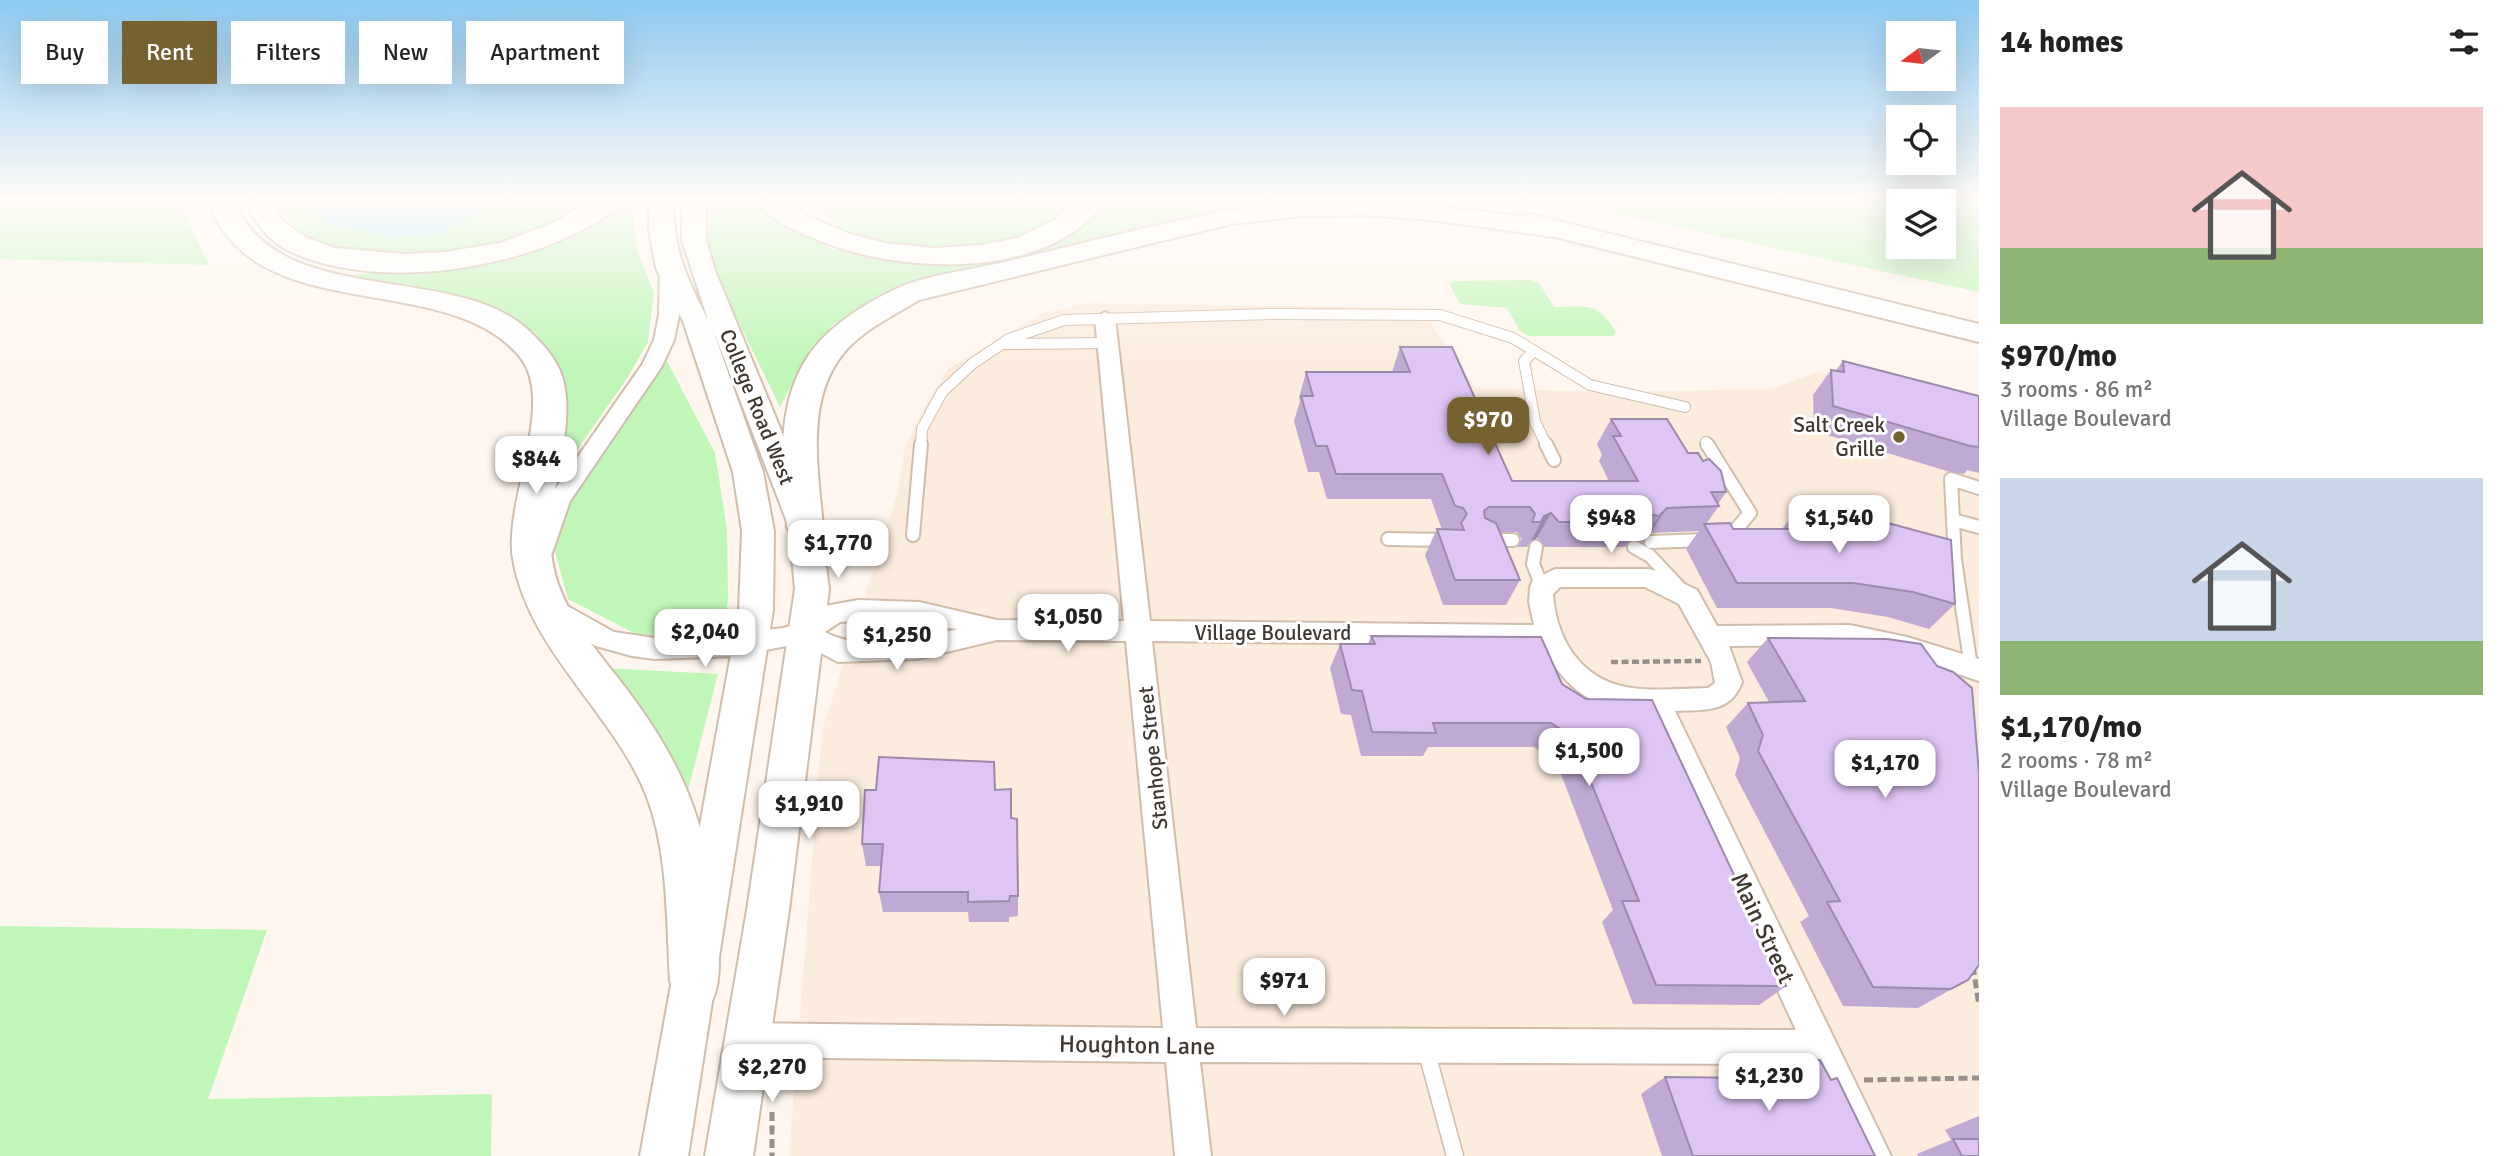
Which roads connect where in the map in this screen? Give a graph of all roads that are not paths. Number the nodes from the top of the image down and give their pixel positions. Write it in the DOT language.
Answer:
graph roads {
  1 [pos="262,254"];
  2 [pos="326,254"];
  3 [pos="484,254"];
  4 [pos="666,254"];
  5 [pos="698,254"];
  6 [pos="913,254"];
  7 [pos="977,254"];
  8 [pos="1074,254"];
  9 [pos="1655,254"];
  10 [pos="1747,254"];
  11 [pos="669,268"];
  12 [pos="1979,310"];
  13 [pos="1107,330"];
  14 [pos="1979,333"];
  15 [pos="1002,344"];
  16 [pos="1533,352"];
  17 [pos="1685,407"];
  18 [pos="1706,442"];
  19 [pos="1555,460"];
  20 [pos="1979,488"];
  21 [pos="1953,520"];
  22 [pos="805,527"];
  23 [pos="1979,527"];
  24 [pos="913,535"];
  25 [pos="1388,539"];
  26 [pos="1446,540"];
  27 [pos="1480,540"];
  28 [pos="1508,540"];
  29 [pos="1651,542"];
  30 [pos="1536,547"];
  31 [pos="1634,547"];
  32 [pos="1542,587"];
  33 [pos="1688,597"];
  34 [pos="546,603"];
  35 [pos="997,630"];
  36 [pos="1140,632"];
  37 [pos="805,633"];
  38 [pos="1550,635"];
  39 [pos="1709,636"];
  40 [pos="750,642"];
  41 [pos="1975,668"];
  42 [pos="1656,699"];
  43 [pos="695,981"];
  44 [pos="749,1040"];
  45 [pos="1182,1045"];
  46 [pos="1425,1046"];
  47 [pos="1819,1047"];
  48 [pos="664,1156"];
  49 [pos="729,1156"];
  50 [pos="1193,1156"];
  51 [pos="1455,1156"];
  52 [pos="1873,1156"];
  1 -- 34 [label="highway"];
  2 -- 3 [label="highway"];
  4 -- 11 [label="street, College Road West"];
  5 -- 22 [label="street, College Road West"];
  6 -- 7 [label="highway"];
  8 -- 22 [label="highway"];
  9 -- 14 [label="highway"];
  10 -- 12 [label="highway"];
  11 -- 34 [label="street"];
  11 -- 40 [label="street, College Road West"];
  13 -- 15 [label="lane"];
  13 -- 15 [label="lane"];
  13 -- 16 [label="lane"];
  13 -- 36 [label="street, Stanhope Street"];
  15 -- 24 [label="lane"];
  16 -- 17 [label="lane"];
  16 -- 19 [label="lane"];
  18 -- 29 [label="lane"];
  20 -- 21 [label="lane"];
  21 -- 23 [label="lane"];
  21 -- 41 [label="lane"];
  22 -- 37 [label="street, College Road West"];
  25 -- 26 [label="lane"];
  27 -- 28 [label="lane"];
  30 -- 32 [label="lane"];
  31 -- 33 [label="lane"];
  32 -- 33 [label="street"];
  32 -- 38 [label="street"];
  33 -- 39 [label="street"];
  34 -- 40 [label="street, Village Boulevard"];
  34 -- 43 [label="highway"];
  35 -- 36 [label="street, Village Boulevard"];
  35 -- 37 [label="street, Village Boulevard"];
  35 -- 37 [label="street, Village Boulevard"];
  36 -- 38 [label="street, Village Boulevard"];
  36 -- 45 [label="street, Stanhope Street"];
  37 -- 40 [label="street, Village Boulevard"];
  37 -- 44 [label="street, College Road West"];
  38 -- 42 [label="street"];
  39 -- 41 [label="street"];
  39 -- 42 [label="street"];
  40 -- 43 [label="street, College Road West"];
  42 -- 47 [label="street, Main Street"];
  43 -- 48 [label="street, College Road West"];
  44 -- 45 [label="street, Houghton Lane"];
  44 -- 49 [label="street, College Road West"];
  45 -- 46 [label="street, Houghton Lane"];
  45 -- 50 [label="street, Stanhope Street"];
  46 -- 47 [label="street, Houghton Lane"];
  46 -- 51 [label="lane"];
  47 -- 52 [label="street, Main Street"];
}
